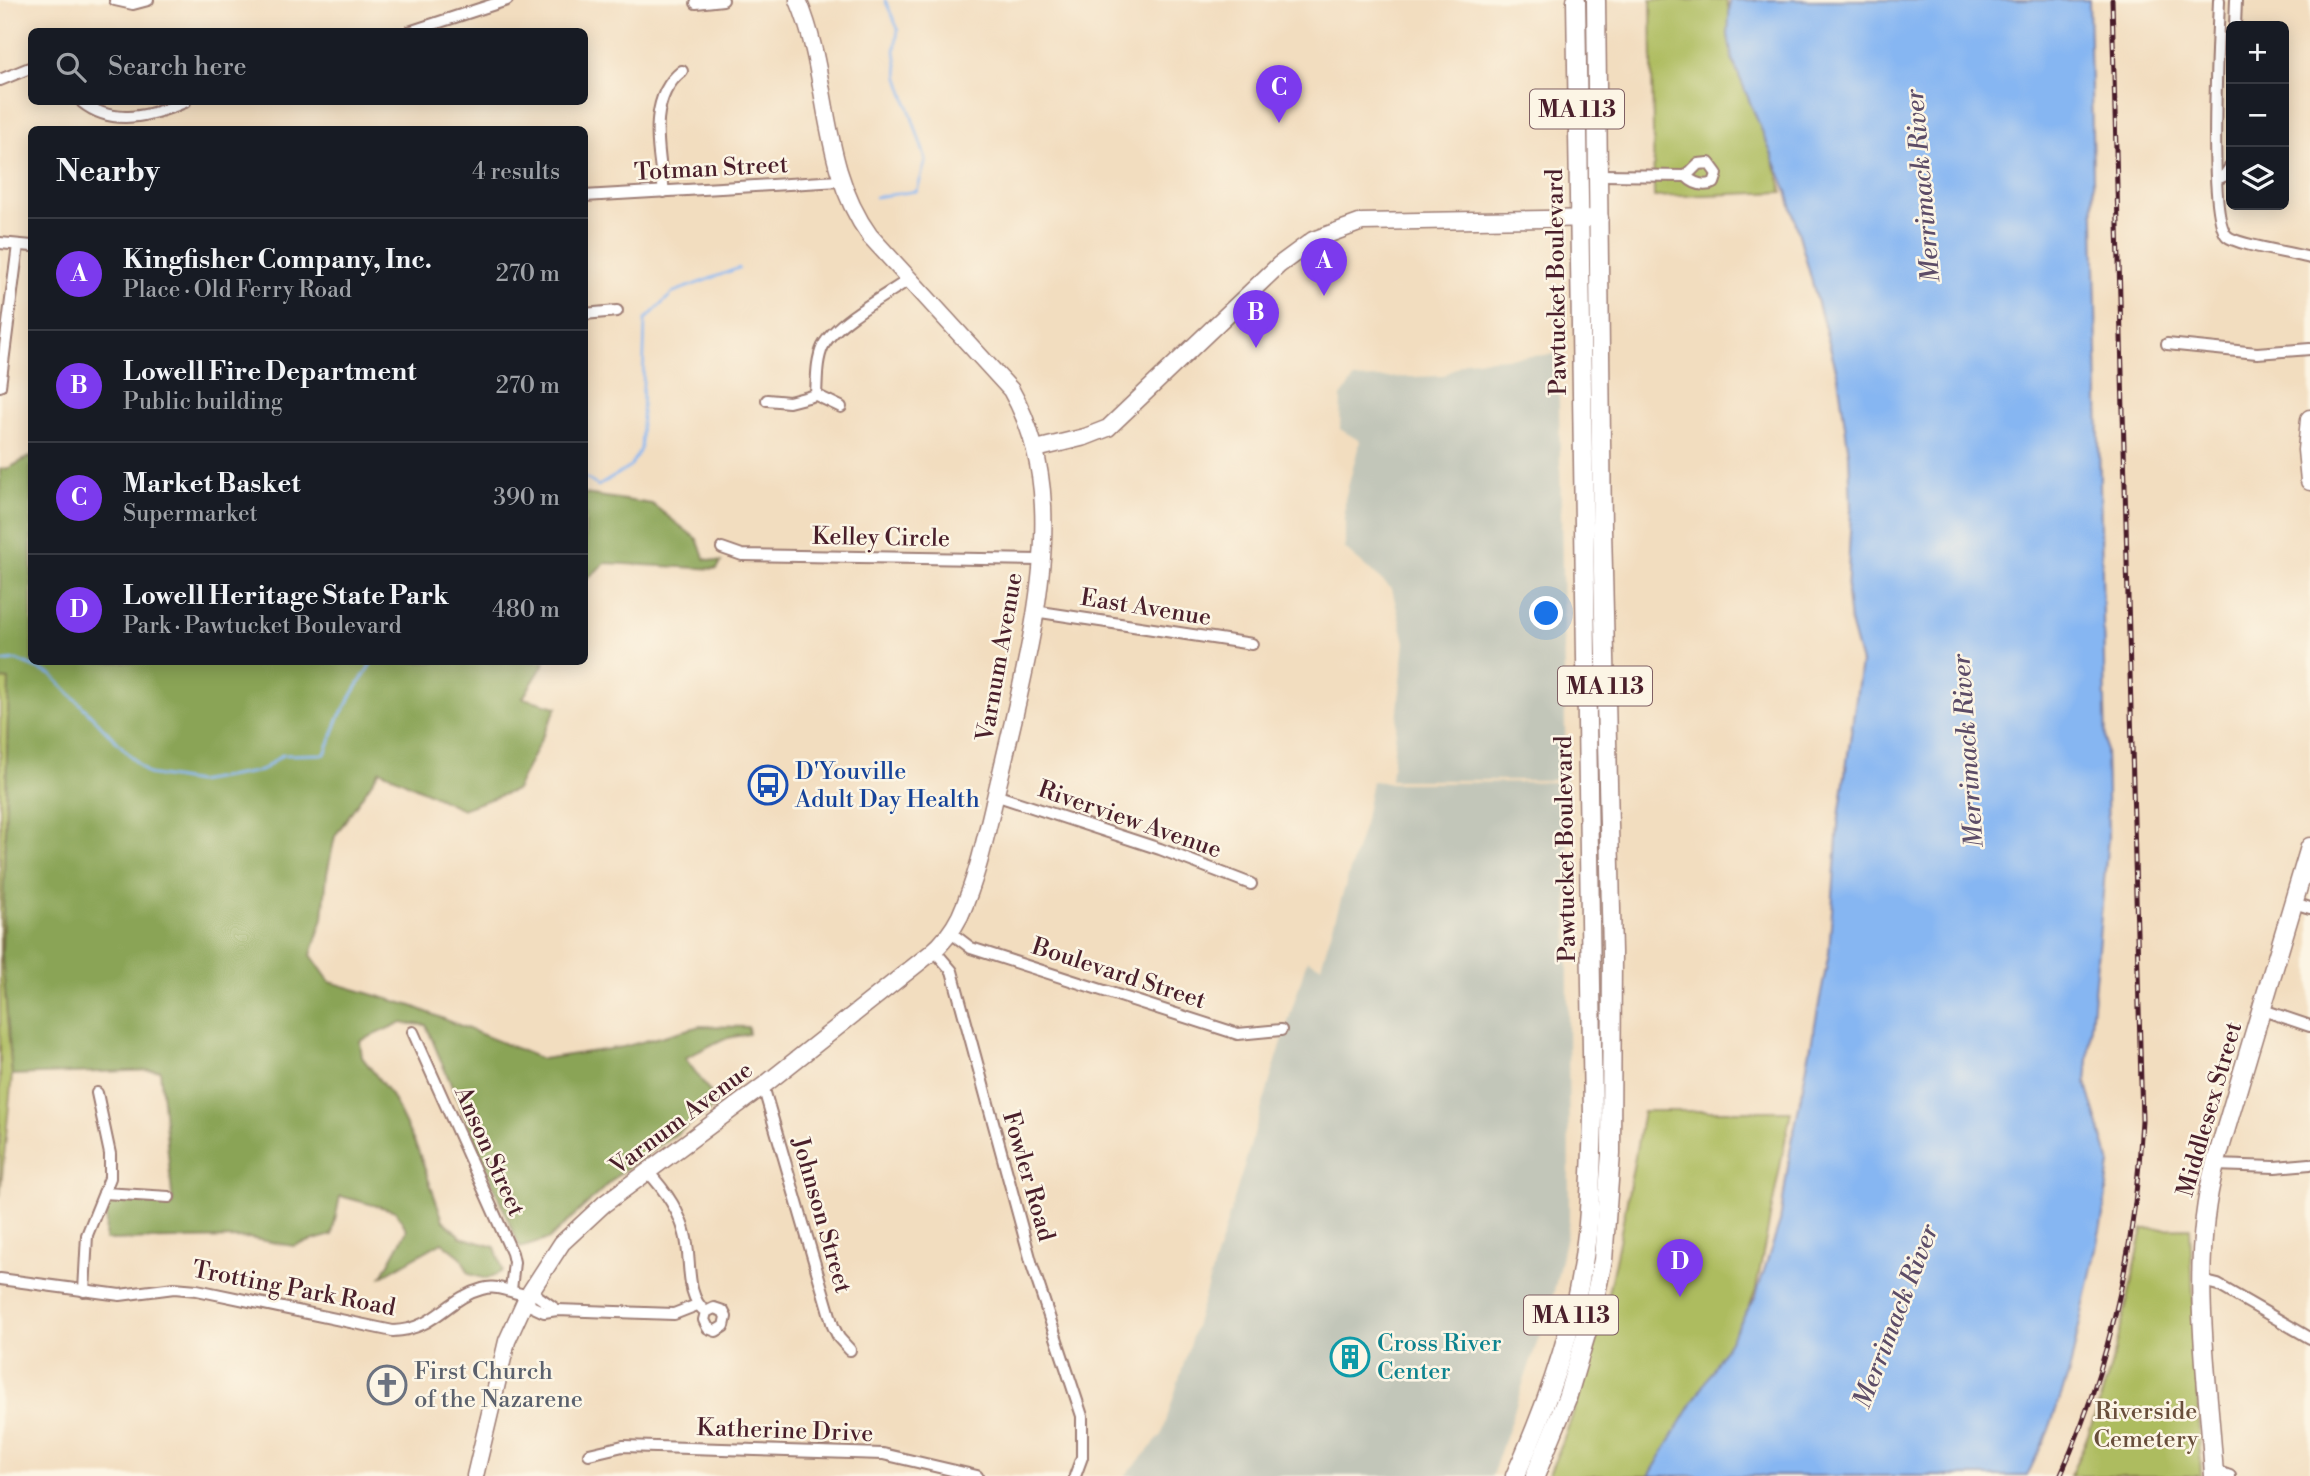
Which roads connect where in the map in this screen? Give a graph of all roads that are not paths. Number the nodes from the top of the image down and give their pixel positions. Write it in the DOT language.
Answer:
graph roads {
  1 [pos="115,0"];
  2 [pos="148,0"];
  3 [pos="507,0"];
  4 [pos="723,0"];
  5 [pos="798,0"];
  6 [pos="1576,0"];
  7 [pos="1596,0"];
  8 [pos="2219,0"];
  9 [pos="2236,0"];
  10 [pos="696,3"];
  11 [pos="2235,21"];
  12 [pos="421,28"];
  13 [pos="28,69"];
  14 [pos="682,71"];
  15 [pos="0,80"];
  16 [pos="86,105"];
  17 [pos="173,105"];
  18 [pos="2226,173"];
  19 [pos="1600,175"];
  20 [pos="1686,176"];
  21 [pos="2217,179"];
  22 [pos="840,181"];
  23 [pos="664,192"];
  24 [pos="588,196"];
  25 [pos="1600,218"];
  26 [pos="1580,219"];
  27 [pos="0,243"];
  28 [pos="18,245"];
  29 [pos="28,246"];
  30 [pos="2310,258"];
  31 [pos="910,279"];
  32 [pos="617,311"];
  33 [pos="588,314"];
  34 [pos="2167,344"];
  35 [pos="2310,349"];
  36 [pos="0,386"];
  37 [pos="816,395"];
  38 [pos="767,400"];
  39 [pos="841,407"];
  40 [pos="2310,419"];
  41 [pos="1036,449"];
  42 [pos="2310,475"];
  43 [pos="722,548"];
  44 [pos="1040,560"];
  45 [pos="1034,611"];
  46 [pos="1252,644"];
  47 [pos="995,795"];
  48 [pos="2310,847"];
  49 [pos="1251,884"];
  50 [pos="2302,905"];
  51 [pos="950,932"];
  52 [pos="934,950"];
  53 [pos="2263,1010"];
  54 [pos="2310,1026"];
  55 [pos="1281,1030"];
  56 [pos="413,1032"];
  57 [pos="763,1086"];
  58 [pos="97,1093"];
  59 [pos="2310,1164"];
  60 [pos="2215,1165"];
  61 [pos="648,1172"];
  62 [pos="104,1193"];
  63 [pos="169,1197"];
  64 [pos="0,1279"];
  65 [pos="2202,1281"];
  66 [pos="511,1290"];
  67 [pos="84,1291"];
  68 [pos="527,1297"];
  69 [pos="2310,1338"];
  70 [pos="850,1350"];
  71 [pos="589,1454"];
  72 [pos="2219,1474"];
  73 [pos="475,1476"];
  74 [pos="977,1476"];
  75 [pos="1075,1476"];
  76 [pos="1514,1476"];
  77 [pos="1535,1476"];
  1 -- 2 [label="street"];
  3 -- 12 [label="street"];
  4 -- 10 [label="street"];
  5 -- 22 [label="main road, Varnum Avenue"];
  6 -- 26 [label="main road, Pawtucket Boulevard / MA 113"];
  7 -- 19 [label="main road, Pawtucket Boulevard / MA 113"];
  8 -- 21 [label="street"];
  9 -- 11 [label="street"];
  13 -- 15 [label="street"];
  14 -- 23 [label="street"];
  16 -- 17 [label="street"];
  18 -- 21 [label="street"];
  19 -- 20 [label="street"];
  19 -- 25 [label="main road, Pawtucket Boulevard / MA 113"];
  21 -- 30 [label="street"];
  22 -- 23 [label="street, Totman Street"];
  22 -- 31 [label="main road, Varnum Avenue"];
  23 -- 24 [label="street, Totman Street"];
  25 -- 26 [label="main road"];
  25 -- 77 [label="main road, Pawtucket Boulevard / MA 113"];
  26 -- 41 [label="main road"];
  26 -- 76 [label="main road, Pawtucket Boulevard / MA 113"];
  27 -- 28 [label="street"];
  28 -- 29 [label="street"];
  28 -- 36 [label="street"];
  31 -- 37 [label="street"];
  31 -- 41 [label="main road, Varnum Avenue"];
  32 -- 33 [label="street"];
  34 -- 35 [label="street"];
  37 -- 38 [label="street"];
  37 -- 39 [label="street"];
  40 -- 42 [label="main road"];
  41 -- 44 [label="main road, Varnum Avenue"];
  43 -- 44 [label="street, Kelley Circle"];
  44 -- 45 [label="main road, Varnum Avenue"];
  45 -- 46 [label="street, East Avenue"];
  45 -- 47 [label="main road, Varnum Avenue"];
  47 -- 49 [label="street, Riverview Avenue"];
  47 -- 51 [label="main road, Varnum Avenue"];
  48 -- 50 [label="main road, Middlesex Street"];
  50 -- 53 [label="main road, Middlesex Street"];
  51 -- 52 [label="main road, Varnum Avenue"];
  51 -- 55 [label="street, Boulevard Street"];
  52 -- 57 [label="main road, Varnum Avenue"];
  52 -- 75 [label="street, Fowler Road"];
  53 -- 54 [label="street"];
  53 -- 60 [label="main road, Middlesex Street"];
  56 -- 66 [label="street, Anson Street"];
  57 -- 61 [label="main road, Varnum Avenue"];
  57 -- 70 [label="street, Johnson Street"];
  58 -- 62 [label="street"];
  59 -- 60 [label="street"];
  60 -- 65 [label="main road, Middlesex Street"];
  61 -- 68 [label="main road, Varnum Avenue"];
  61 -- 68 [label="street, Trotting Park Road"];
  62 -- 63 [label="street"];
  62 -- 67 [label="street"];
  64 -- 67 [label="street, Trotting Park Road"];
  65 -- 69 [label="street"];
  65 -- 72 [label="main road, Middlesex Street"];
  66 -- 67 [label="street, Trotting Park Road"];
  66 -- 68 [label="street, Trotting Park Road"];
  68 -- 73 [label="main road, Varnum Avenue"];
  71 -- 74 [label="street, Katherine Drive"];
}
